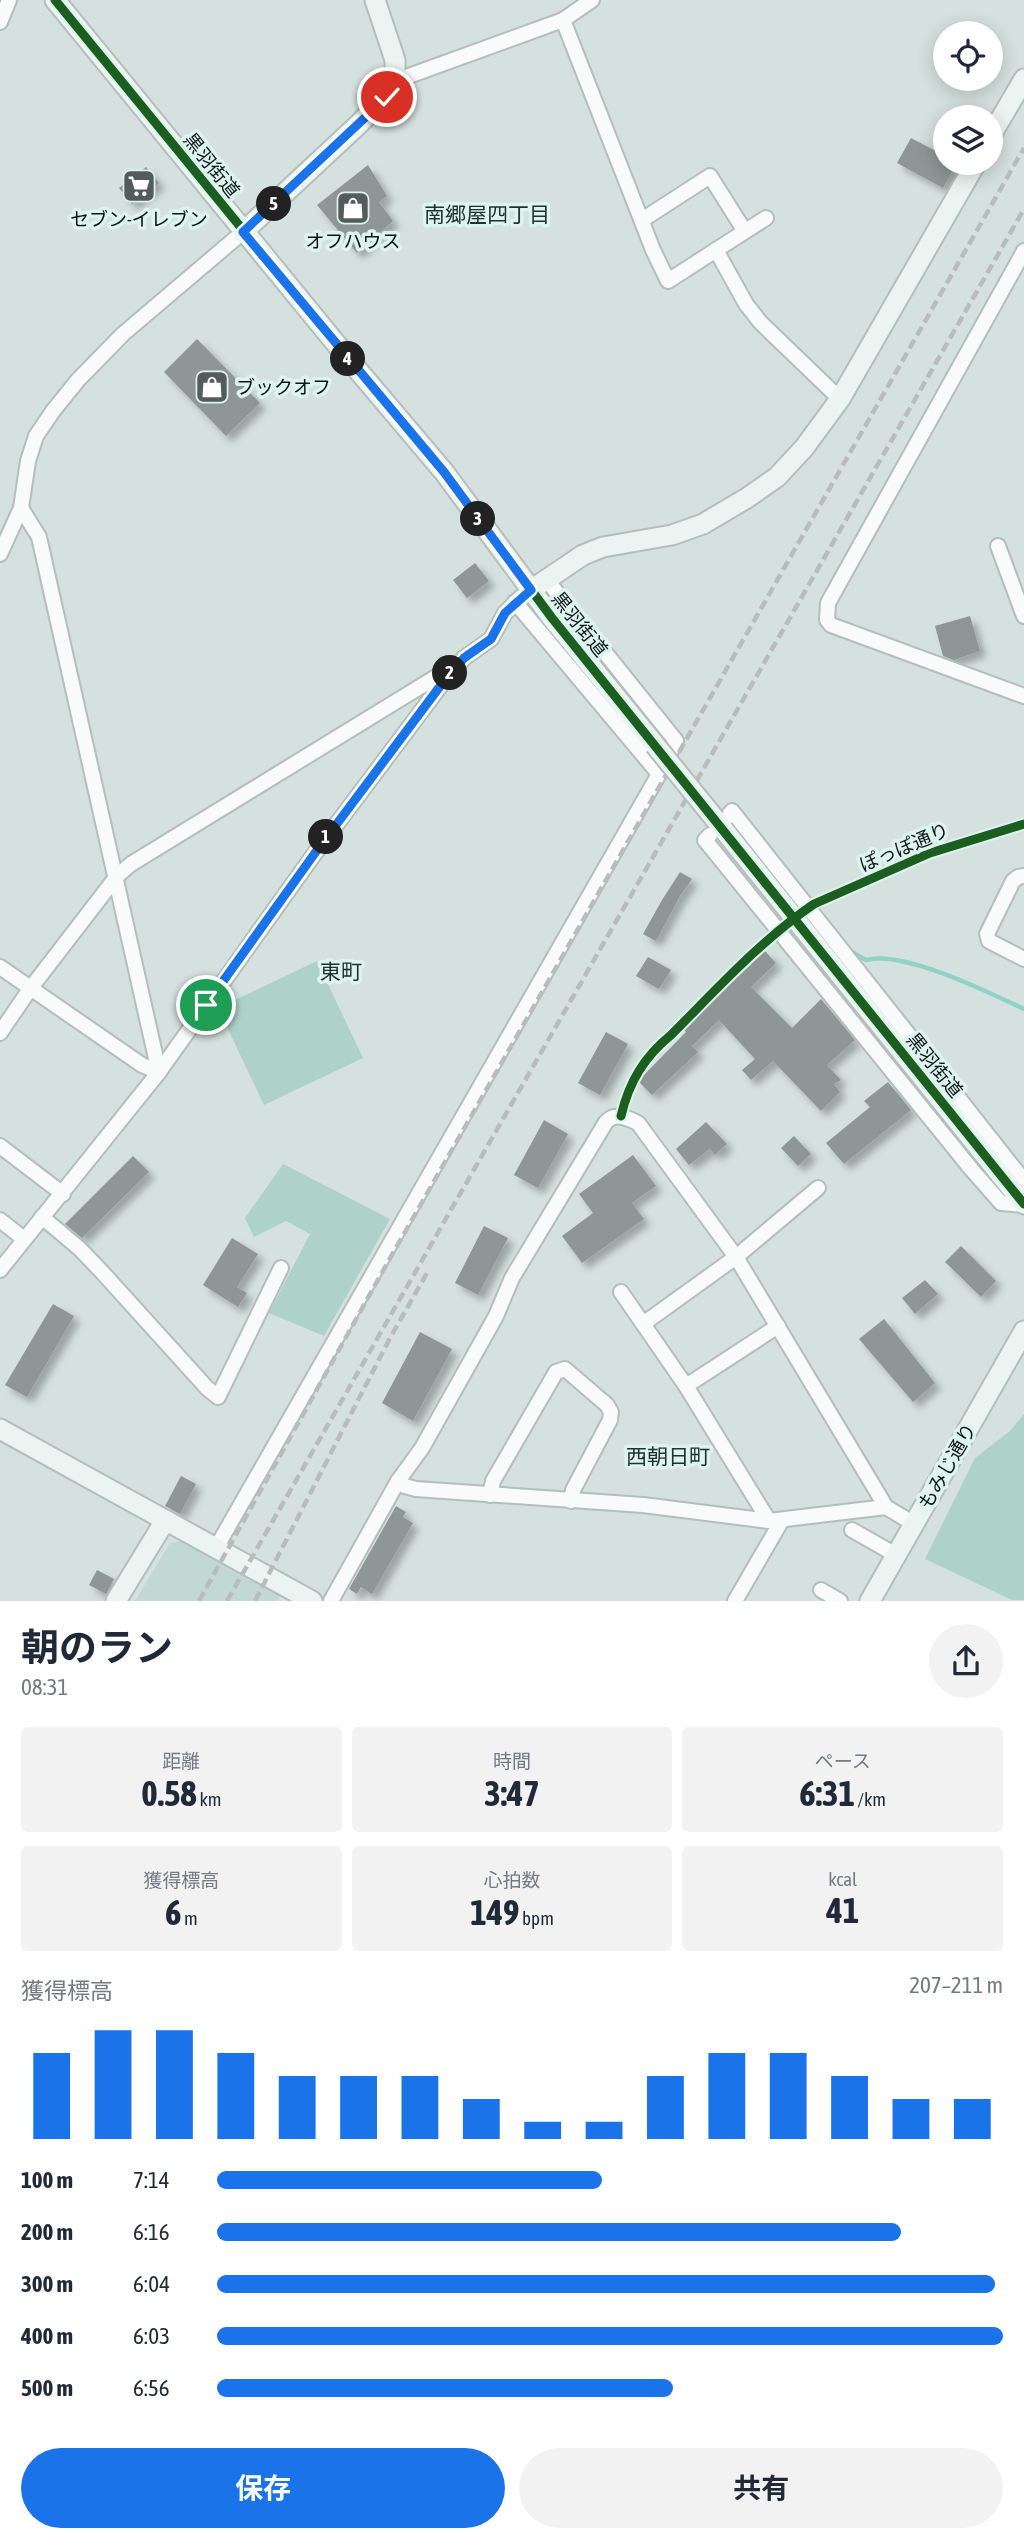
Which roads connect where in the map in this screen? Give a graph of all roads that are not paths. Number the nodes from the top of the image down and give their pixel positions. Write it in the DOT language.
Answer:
graph roads {
  1 [pos="9,0"];
  2 [pos="55,0"];
  3 [pos="375,0"];
  4 [pos="592,0"];
  5 [pos="563,20"];
  6 [pos="0,22"];
  7 [pos="1024,79"];
  8 [pos="395,81"];
  9 [pos="1003,115"];
  10 [pos="969,175"];
  11 [pos="766,218"];
  12 [pos="642,220"];
  13 [pos="744,230"];
  14 [pos="243,232"];
  15 [pos="716,250"];
  16 [pos="1024,251"];
  17 [pos="840,399"];
  18 [pos="21,508"];
  19 [pos="998,546"];
  20 [pos="0,554"];
  21 [pos="538,585"];
  22 [pos="515,602"];
  23 [pos="1024,616"];
  24 [pos="454,669"];
  25 [pos="1024,696"];
  26 [pos="659,774"];
  27 [pos="117,876"];
  28 [pos="1024,876"];
  29 [pos="1024,959"];
  30 [pos="0,967"];
  31 [pos="30,989"];
  32 [pos="0,1033"];
  33 [pos="159,1072"];
  34 [pos="0,1146"];
  35 [pos="818,1188"];
  36 [pos="63,1194"];
  37 [pos="1024,1203"];
  38 [pos="42,1217"];
  39 [pos="0,1220"];
  40 [pos="24,1239"];
  41 [pos="736,1257"];
  42 [pos="281,1268"];
  43 [pos="0,1270"];
  44 [pos="621,1292"];
  45 [pos="643,1324"];
  46 [pos="778,1326"];
  47 [pos="1024,1331"];
  48 [pos="686,1386"];
  49 [pos="0,1429"];
  50 [pos="398,1481"];
  51 [pos="491,1495"];
  52 [pos="571,1501"];
  53 [pos="886,1507"];
  54 [pos="167,1521"];
  55 [pos="776,1521"];
  56 [pos="914,1524"];
  57 [pos="852,1530"];
  58 [pos="216,1548"];
  59 [pos="897,1555"];
  60 [pos="821,1590"];
  61 [pos="117,1601"];
  62 [pos="313,1601"];
  63 [pos="331,1601"];
  64 [pos="735,1601"];
  65 [pos="840,1601"];
  66 [pos="870,1601"];
  1 -- 6 [label="street"];
  2 -- 14 [label="street, 黒羽街道"];
  3 -- 8 [label="street"];
  4 -- 5 [label="street"];
  5 -- 8 [label="street"];
  5 -- 12 [label="street"];
  7 -- 9 [label="street"];
  8 -- 14 [label="street"];
  10 -- 17 [label="street"];
  11 -- 13 [label="street"];
  12 -- 13 [label="street"];
  12 -- 15 [label="street"];
  13 -- 15 [label="street"];
  14 -- 18 [label="street"];
  14 -- 21 [label="street, 黒羽街道"];
  15 -- 17 [label="street"];
  16 -- 25 [label="street"];
  17 -- 21 [label="street"];
  18 -- 20 [label="street"];
  18 -- 27 [label="street"];
  19 -- 23 [label="street"];
  21 -- 22 [label="street"];
  21 -- 26 [label="street"];
  21 -- 37 [label="street, 黒羽街道, bridge"];
  22 -- 24 [label="street"];
  22 -- 26 [label="street"];
  24 -- 27 [label="street"];
  24 -- 33 [label="street"];
  26 -- 58 [label="street"];
  27 -- 31 [label="street"];
  27 -- 33 [label="street"];
  28 -- 29 [label="street"];
  30 -- 31 [label="street"];
  31 -- 32 [label="street"];
  31 -- 33 [label="street"];
  33 -- 36 [label="street"];
  34 -- 36 [label="street"];
  35 -- 41 [label="street"];
  36 -- 38 [label="street"];
  38 -- 40 [label="street"];
  38 -- 42 [label="street"];
  39 -- 40 [label="street"];
  40 -- 43 [label="street"];
  41 -- 45 [label="street"];
  41 -- 46 [label="street"];
  41 -- 50 [label="street"];
  44 -- 45 [label="street"];
  45 -- 48 [label="street"];
  46 -- 48 [label="street"];
  46 -- 53 [label="street"];
  47 -- 56 [label="street, もみじ通り"];
  48 -- 55 [label="street"];
  49 -- 54 [label="street"];
  50 -- 51 [label="street"];
  50 -- 63 [label="street"];
  51 -- 52 [label="street"];
  51 -- 52 [label="street"];
  52 -- 55 [label="street"];
  53 -- 55 [label="street"];
  53 -- 56 [label="street"];
  54 -- 58 [label="street"];
  54 -- 61 [label="street"];
  55 -- 64 [label="street"];
  56 -- 59 [label="street, もみじ通り"];
  57 -- 59 [label="street"];
  58 -- 62 [label="street"];
  59 -- 66 [label="street, もみじ通り"];
  60 -- 65 [label="street"];
}
